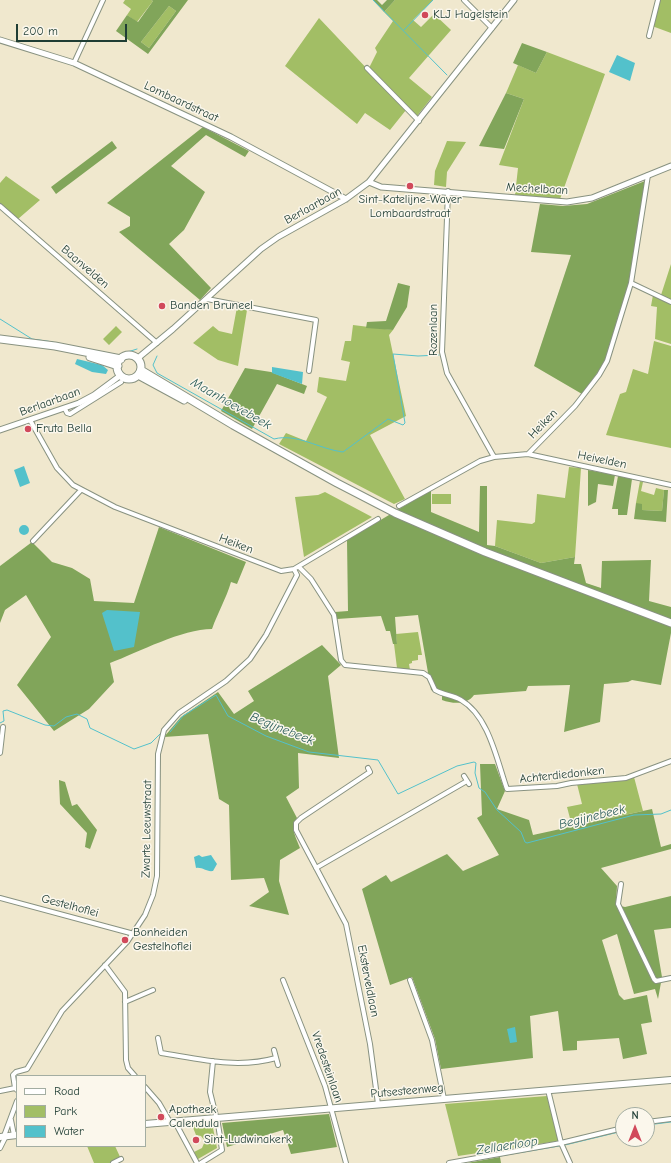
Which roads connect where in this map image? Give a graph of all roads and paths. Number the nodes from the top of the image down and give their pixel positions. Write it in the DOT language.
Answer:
graph roads {
  1 [pos="103,0"];
  2 [pos="464,0"];
  3 [pos="514,0"];
  4 [pos="658,0"];
  5 [pos="492,28"];
  6 [pos="649,36"];
  7 [pos="0,40"];
  8 [pos="74,63"];
  9 [pos="367,68"];
  10 [pos="419,121"];
  11 [pos="671,166"];
  12 [pos="648,175"];
  13 [pos="369,182"];
  14 [pos="448,192"];
  15 [pos="346,199"];
  16 [pos="0,206"];
  17 [pos="631,283"];
  18 [pos="207,299"];
  19 [pos="671,302"];
  20 [pos="0,339"];
  21 [pos="157,343"];
  22 [pos="138,358"];
  23 [pos="119,362"];
  24 [pos="309,371"];
  25 [pos="140,373"];
  26 [pos="121,379"];
  27 [pos="30,420"];
  28 [pos="1,428"];
  29 [pos="528,454"];
  30 [pos="494,457"];
  31 [pos="671,485"];
  32 [pos="81,490"];
  33 [pos="399,506"];
  34 [pos="378,519"];
  35 [pos="33,540"];
  36 [pos="299,567"];
  37 [pos="294,569"];
  38 [pos="671,623"];
  39 [pos="3,727"];
  40 [pos="0,754"];
  41 [pos="671,761"];
  42 [pos="368,768"];
  43 [pos="467,780"];
  44 [pos="316,868"];
  45 [pos="621,884"];
  46 [pos="0,898"];
  47 [pos="134,934"];
  48 [pos="105,965"];
  49 [pos="671,978"];
  50 [pos="283,980"];
  51 [pos="410,980"];
  52 [pos="153,990"];
  53 [pos="125,1002"];
  54 [pos="158,1038"];
  55 [pos="274,1050"];
  56 [pos="276,1058"];
  57 [pos="213,1061"];
  58 [pos="278,1065"];
  59 [pos="134,1075"];
  60 [pos="671,1080"];
  61 [pos="146,1088"];
  62 [pos="16,1089"];
  63 [pos="548,1090"];
  64 [pos="0,1091"];
  65 [pos="444,1099"];
  66 [pos="16,1104"];
  67 [pos="378,1104"];
  68 [pos="331,1109"];
  69 [pos="11,1118"];
  70 [pos="671,1119"];
  71 [pos="217,1121"];
  72 [pos="655,1121"];
  73 [pos="172,1122"];
  74 [pos="146,1124"];
  75 [pos="615,1130"];
  76 [pos="15,1135"];
  77 [pos="3,1136"];
  78 [pos="561,1143"];
  79 [pos="0,1148"];
  80 [pos="121,1159"];
  81 [pos="113,1163"];
  82 [pos="197,1163"];
  83 [pos="201,1163"];
  84 [pos="346,1163"];
  85 [pos="449,1163"];
  86 [pos="570,1163"];
  1 -- 8 [label="street"];
  2 -- 5 [label="street"];
  3 -- 5 [label="street, Berlaarbaan"];
  4 -- 6 [label="street"];
  5 -- 10 [label="street, Berlaarbaan"];
  7 -- 8 [label="street, Lombaardstraat"];
  8 -- 15 [label="street, Lombaardstraat"];
  9 -- 10 [label="street"];
  10 -- 13 [label="street, Berlaarbaan"];
  11 -- 12 [label="street, Mechelbaan"];
  12 -- 14 [label="street, Mechelbaan"];
  12 -- 17 [label="street, Heiken"];
  13 -- 14 [label="street, Mechelbaan"];
  13 -- 15 [label="street, Berlaarbaan"];
  14 -- 30 [label="street, Rozenlaan"];
  15 -- 18 [label="street, Berlaarbaan"];
  16 -- 21 [label="street, Baanvelden"];
  17 -- 19 [label="street"];
  17 -- 29 [label="street, Heiken"];
  18 -- 21 [label="street, Berlaarbaan"];
  18 -- 24 [label="street"];
  20 -- 23 [label="main road"];
  21 -- 22 [label="street, Berlaarbaan"];
  22 -- 23 [label="main road"];
  22 -- 25 [label="main road"];
  23 -- 26 [label="main road"];
  25 -- 26 [label="main road"];
  25 -- 38 [label="main road"];
  26 -- 27 [label="street, Berlaarbaan"];
  27 -- 28 [label="street, Berlaarbaan"];
  27 -- 32 [label="street, Heiken"];
  29 -- 30 [label="street, Heiken"];
  29 -- 31 [label="street, Heivelden"];
  30 -- 33 [label="street, Heiken"];
  32 -- 35 [label="street"];
  32 -- 37 [label="street, Heiken"];
  34 -- 36 [label="street, Heiken"];
  36 -- 37 [label="street, Heiken"];
  36 -- 41 [label="street, Achterdiedonken"];
  37 -- 47 [label="street, Zwarte Leeuwstraat"];
  39 -- 40 [label="street"];
  42 -- 44 [label="street, Eksterveldlaan"];
  43 -- 44 [label="street"];
  44 -- 67 [label="street, Eksterveldlaan"];
  45 -- 49 [label="street"];
  46 -- 47 [label="street, Gestelhoflei"];
  47 -- 48 [label="street, Zwarte Leeuwstraat"];
  48 -- 53 [label="street"];
  48 -- 62 [label="street, Zwarte Leeuwstraat"];
  50 -- 68 [label="street, Vredesteinlaan"];
  51 -- 65 [label="street"];
  52 -- 53 [label="street"];
  53 -- 59 [label="street"];
  54 -- 57 [label="street"];
  55 -- 56 [label="street"];
  56 -- 57 [label="street"];
  56 -- 58 [label="street"];
  57 -- 71 [label="street"];
  60 -- 63 [label="main road, Putsesteenweg"];
  61 -- 73 [label="street"];
  62 -- 64 [label="street"];
  63 -- 65 [label="main road, Putsesteenweg"];
  63 -- 78 [label="street"];
  65 -- 67 [label="main road, Putsesteenweg"];
  66 -- 69 [label="street"];
  67 -- 68 [label="main road, Putsesteenweg"];
  68 -- 71 [label="main road, Putsesteenweg"];
  68 -- 84 [label="street, Vredesteinlaan"];
  69 -- 76 [label="street"];
  69 -- 77 [label="street"];
  70 -- 72 [label="street"];
  71 -- 73 [label="main road, Putsesteenweg"];
  71 -- 83 [label="street"];
  73 -- 74 [label="main road, Putsesteenweg"];
  73 -- 82 [label="street"];
  75 -- 78 [label="street"];
  76 -- 77 [label="main road"];
  77 -- 79 [label="street"];
  78 -- 85 [label="street"];
  78 -- 86 [label="street"];
  80 -- 81 [label="street"];
}
